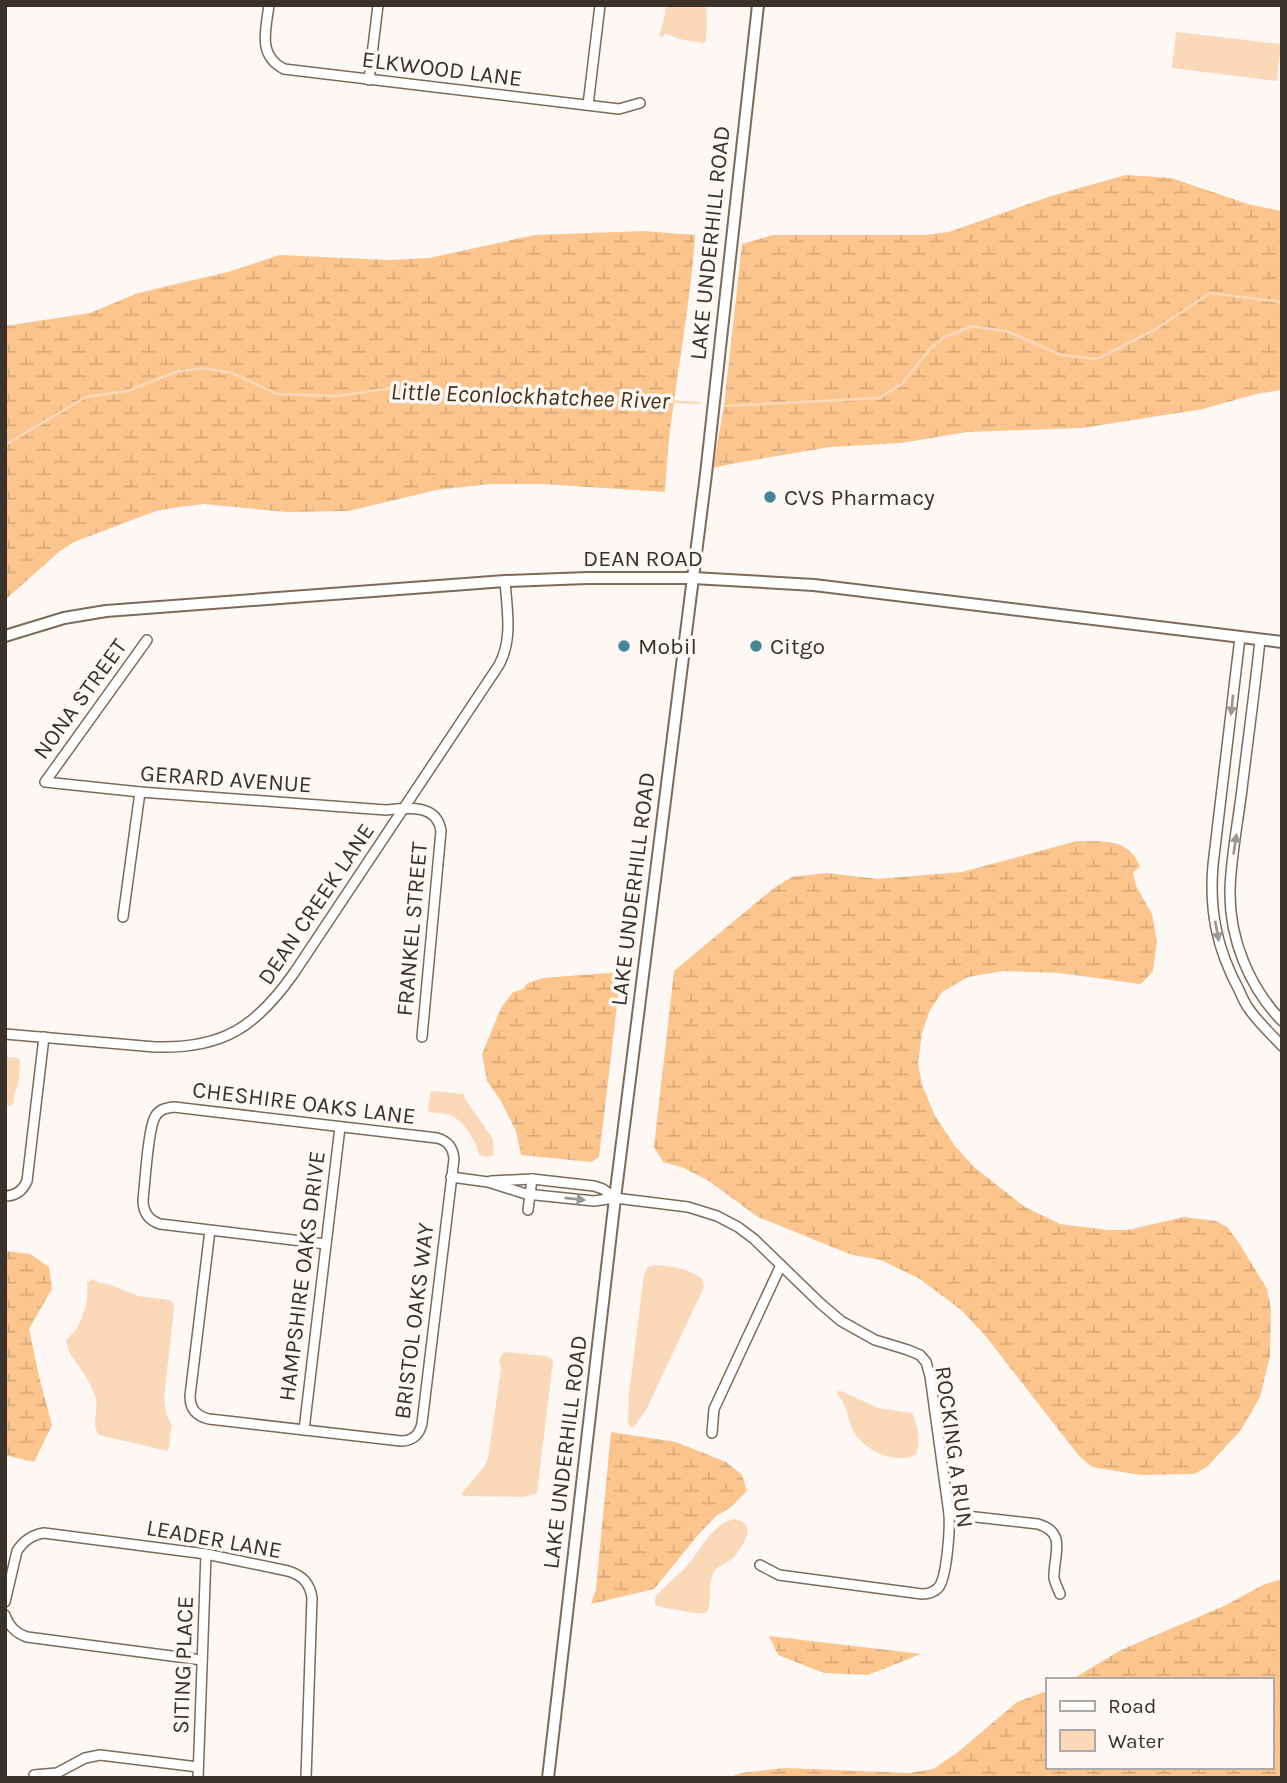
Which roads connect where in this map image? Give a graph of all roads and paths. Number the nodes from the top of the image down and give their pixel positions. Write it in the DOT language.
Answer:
graph roads {
  1 [pos="268,5"];
  2 [pos="378,5"];
  3 [pos="600,5"];
  4 [pos="758,5"];
  5 [pos="369,80"];
  6 [pos="640,103"];
  7 [pos="588,105"];
  8 [pos="693,578"];
  9 [pos="505,581"];
  10 [pos="5,636"];
  11 [pos="1240,637"];
  12 [pos="147,640"];
  13 [pos="1261,640"];
  14 [pos="1282,642"];
  15 [pos="45,782"];
  16 [pos="140,792"];
  17 [pos="404,808"];
  18 [pos="123,918"];
  19 [pos="1282,1021"];
  20 [pos="5,1034"];
  21 [pos="44,1037"];
  22 [pos="422,1037"];
  23 [pos="1282,1046"];
  24 [pos="340,1126"];
  25 [pos="452,1177"];
  26 [pos="532,1179"];
  27 [pos="488,1182"];
  28 [pos="530,1194"];
  29 [pos="5,1196"];
  30 [pos="615,1198"];
  31 [pos="528,1210"];
  32 [pos="210,1230"];
  33 [pos="326,1244"];
  34 [pos="781,1265"];
  35 [pos="304,1430"];
  36 [pos="712,1433"];
  37 [pos="949,1514"];
  38 [pos="206,1554"];
  39 [pos="760,1565"];
  40 [pos="1060,1594"];
  41 [pos="5,1602"];
  42 [pos="5,1615"];
  43 [pos="202,1660"];
  44 [pos="198,1773"];
  45 [pos="34,1775"];
  46 [pos="306,1778"];
  47 [pos="548,1778"];
  1 -- 5 [label="street, ELKWOOD LANE"];
  2 -- 5 [label="street"];
  3 -- 7 [label="street"];
  4 -- 8 [label="street, LAKE UNDERHILL ROAD"];
  5 -- 7 [label="street, ELKWOOD LANE"];
  6 -- 7 [label="street, ELKWOOD LANE"];
  8 -- 9 [label="street, DEAN ROAD"];
  8 -- 11 [label="street, DEAN ROAD"];
  8 -- 30 [label="street, LAKE UNDERHILL ROAD"];
  9 -- 10 [label="street, DEAN ROAD"];
  9 -- 17 [label="street, DEAN CREEK LANE"];
  11 -- 13 [label="street, DEAN ROAD"];
  11 -- 23 [label="street, one-way"];
  12 -- 15 [label="street, NONA STREET"];
  13 -- 14 [label="street, DEAN ROAD"];
  19 -- 13 [label="street, one-way"];
  15 -- 16 [label="street, GERARD AVENUE"];
  16 -- 17 [label="street, GERARD AVENUE"];
  16 -- 18 [label="street"];
  17 -- 21 [label="street, DEAN CREEK LANE"];
  17 -- 22 [label="street, FRANKEL STREET"];
  20 -- 21 [label="street, DEAN CREEK LANE"];
  21 -- 29 [label="street"];
  24 -- 25 [label="street, CHESHIRE OAKS LANE"];
  24 -- 32 [label="street, CHESHIRE OAKS LANE"];
  24 -- 33 [label="street, HAMPSHIRE OAKS DRIVE"];
  25 -- 27 [label="street, ROCKING A RUN"];
  25 -- 35 [label="street, BRISTOL OAKS WAY"];
  26 -- 27 [label="street, ROCKING A RUN"];
  26 -- 28 [label="street"];
  26 -- 30 [label="street, ROCKING A RUN"];
  27 -- 28 [label="street, ROCKING A RUN"];
  28 -- 30 [label="street, ROCKING A RUN, one-way"];
  28 -- 31 [label="street"];
  30 -- 34 [label="street, ROCKING A RUN"];
  30 -- 47 [label="street, LAKE UNDERHILL ROAD"];
  32 -- 33 [label="street, CHESHIRE OAKS LANE"];
  32 -- 35 [label="street, BRISTOL OAKS WAY"];
  33 -- 35 [label="street, HAMPSHIRE OAKS DRIVE"];
  34 -- 36 [label="street"];
  34 -- 37 [label="street, ROCKING A RUN"];
  37 -- 39 [label="street, ROCKING A RUN"];
  37 -- 40 [label="street"];
  38 -- 41 [label="street, LEADER LANE"];
  38 -- 43 [label="street, SITING PLACE"];
  38 -- 46 [label="street, LEADER LANE"];
  42 -- 43 [label="street"];
  43 -- 44 [label="street, SITING PLACE"];
  44 -- 45 [label="street"];
}
